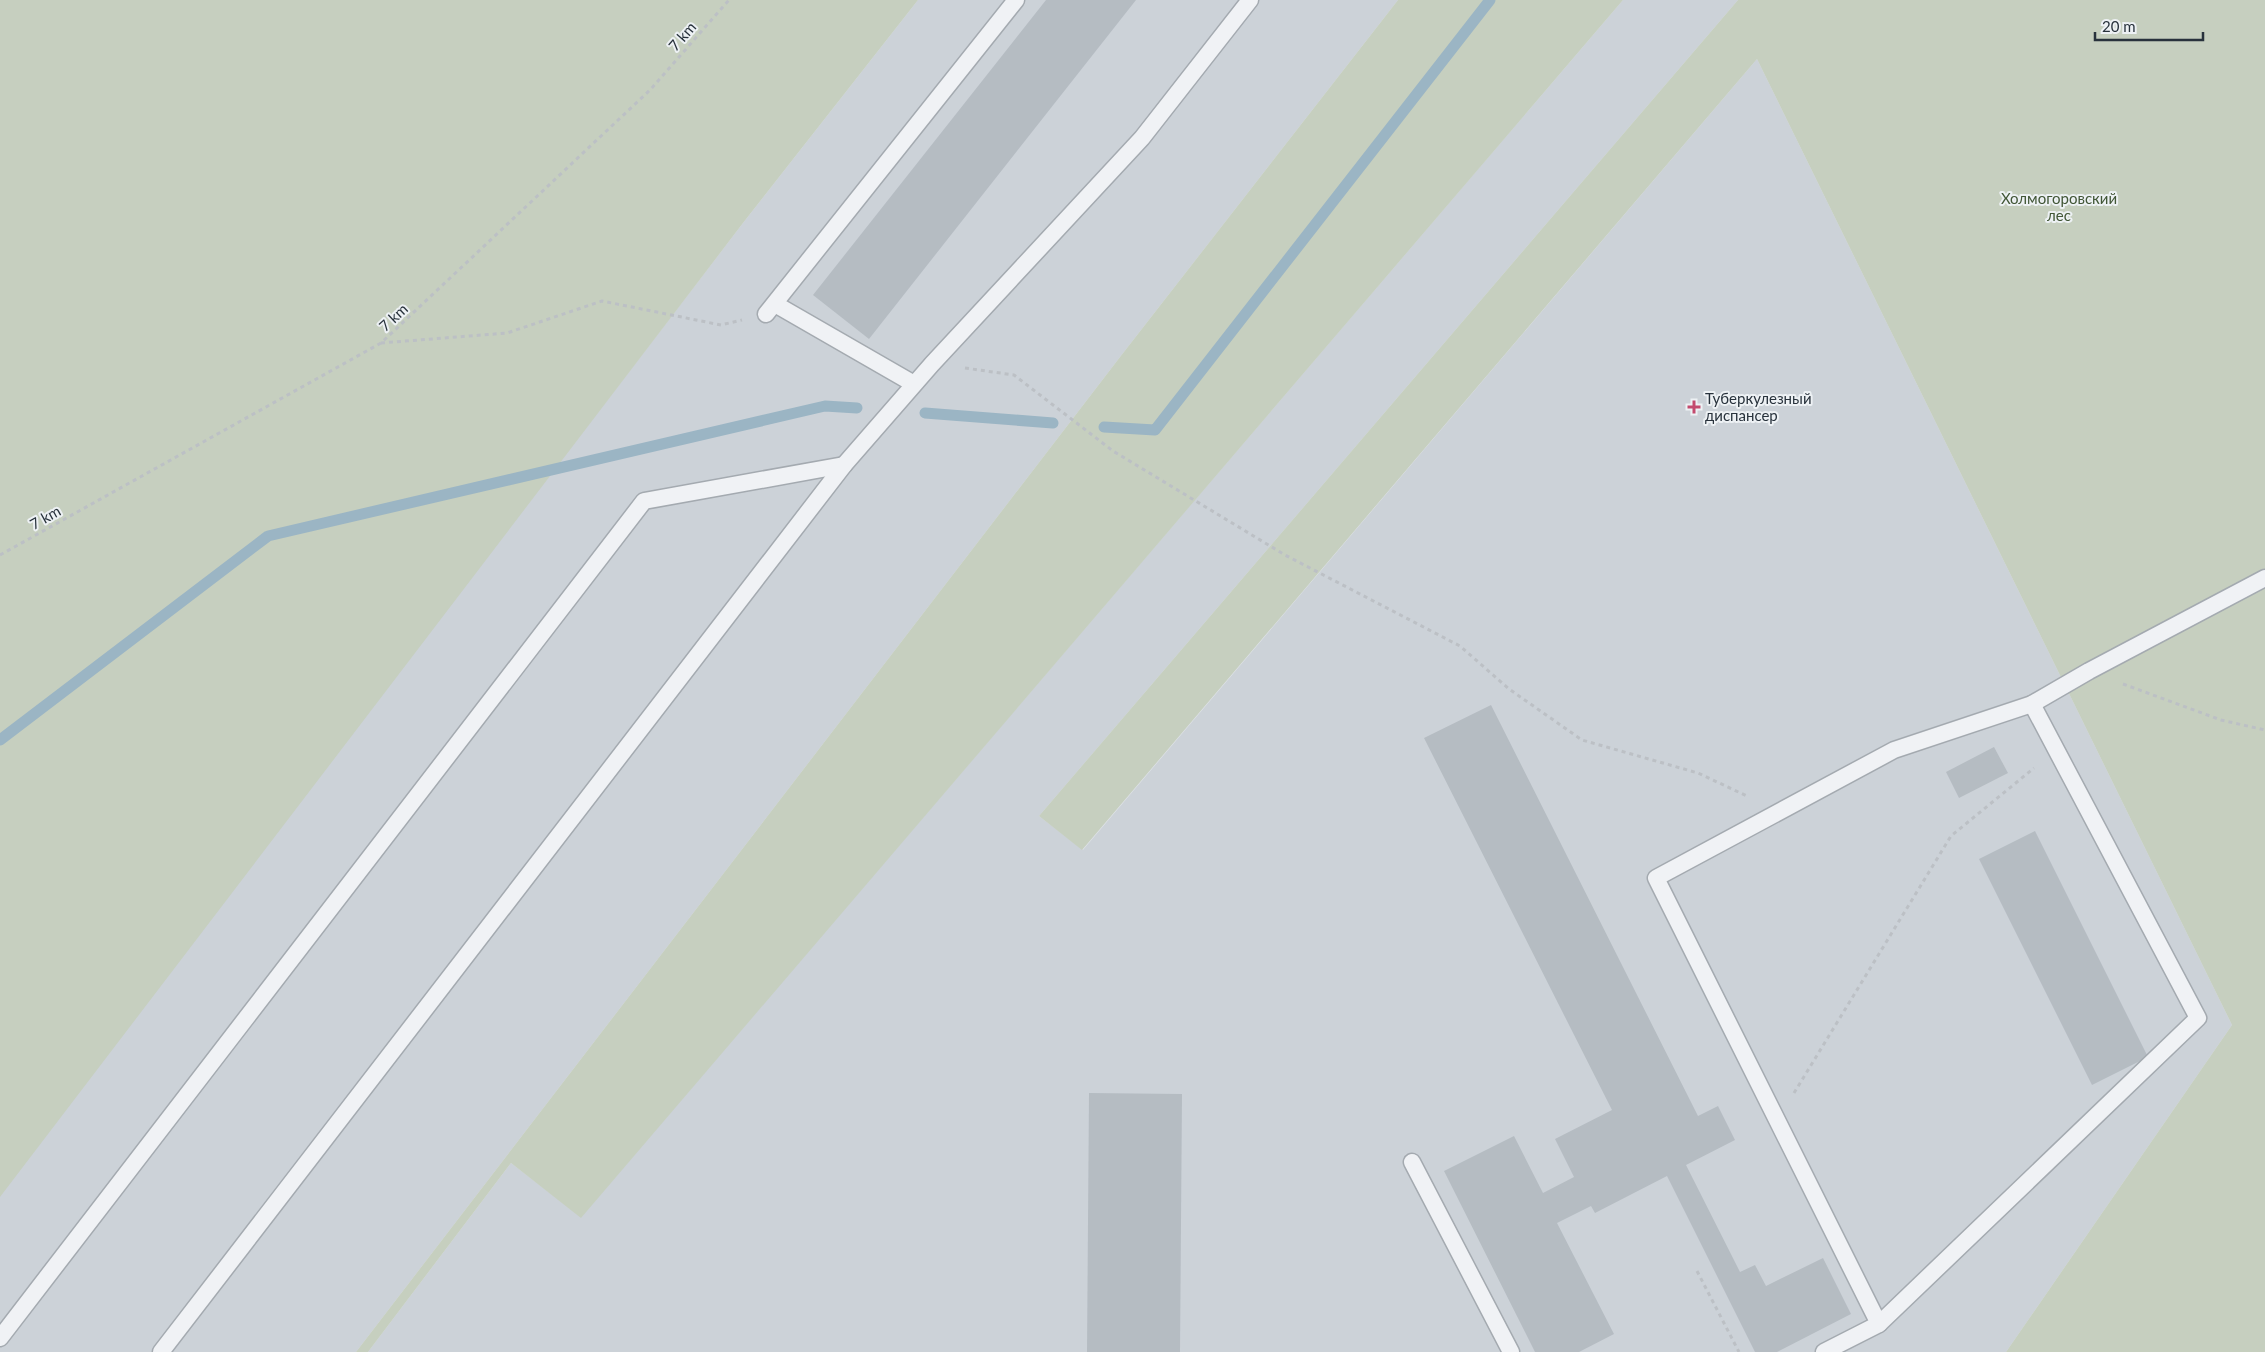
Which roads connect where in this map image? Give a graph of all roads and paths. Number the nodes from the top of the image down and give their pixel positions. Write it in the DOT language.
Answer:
graph roads {
  1 [pos="728,0"];
  2 [pos="1016,0"];
  3 [pos="1250,0"];
  4 [pos="770,309"];
  5 [pos="380,344"];
  6 [pos="932,364"];
  7 [pos="914,384"];
  8 [pos="844,465"];
  9 [pos="0,555"];
  10 [pos="2265,578"];
  11 [pos="2089,671"];
  12 [pos="2032,704"];
  13 [pos="2265,730"];
  14 [pos="2056,750"];
  15 [pos="1779,812"];
  16 [pos="1777,1121"];
  17 [pos="1412,1162"];
  18 [pos="1697,1271"];
  19 [pos="1879,1324"];
  20 [pos="0,1338"];
  21 [pos="161,1352"];
  22 [pos="1512,1352"];
  23 [pos="1739,1352"];
  24 [pos="1824,1352"];
  1 -- 5 [label="path, 7 km"];
  2 -- 4 [label="lane"];
  3 -- 6 [label="lane"];
  4 -- 5 [label="path"];
  4 -- 7 [label="lane"];
  5 -- 9 [label="path, 7 km"];
  6 -- 7 [label="lane"];
  6 -- 15 [label="path"];
  7 -- 8 [label="lane"];
  8 -- 20 [label="lane"];
  8 -- 21 [label="lane"];
  10 -- 11 [label="lane"];
  11 -- 12 [label="lane"];
  11 -- 13 [label="path"];
  12 -- 14 [label="lane"];
  12 -- 15 [label="lane"];
  14 -- 16 [label="path"];
  14 -- 19 [label="lane"];
  15 -- 16 [label="lane"];
  16 -- 19 [label="lane"];
  17 -- 22 [label="lane"];
  18 -- 23 [label="path"];
  19 -- 24 [label="lane"];
}
